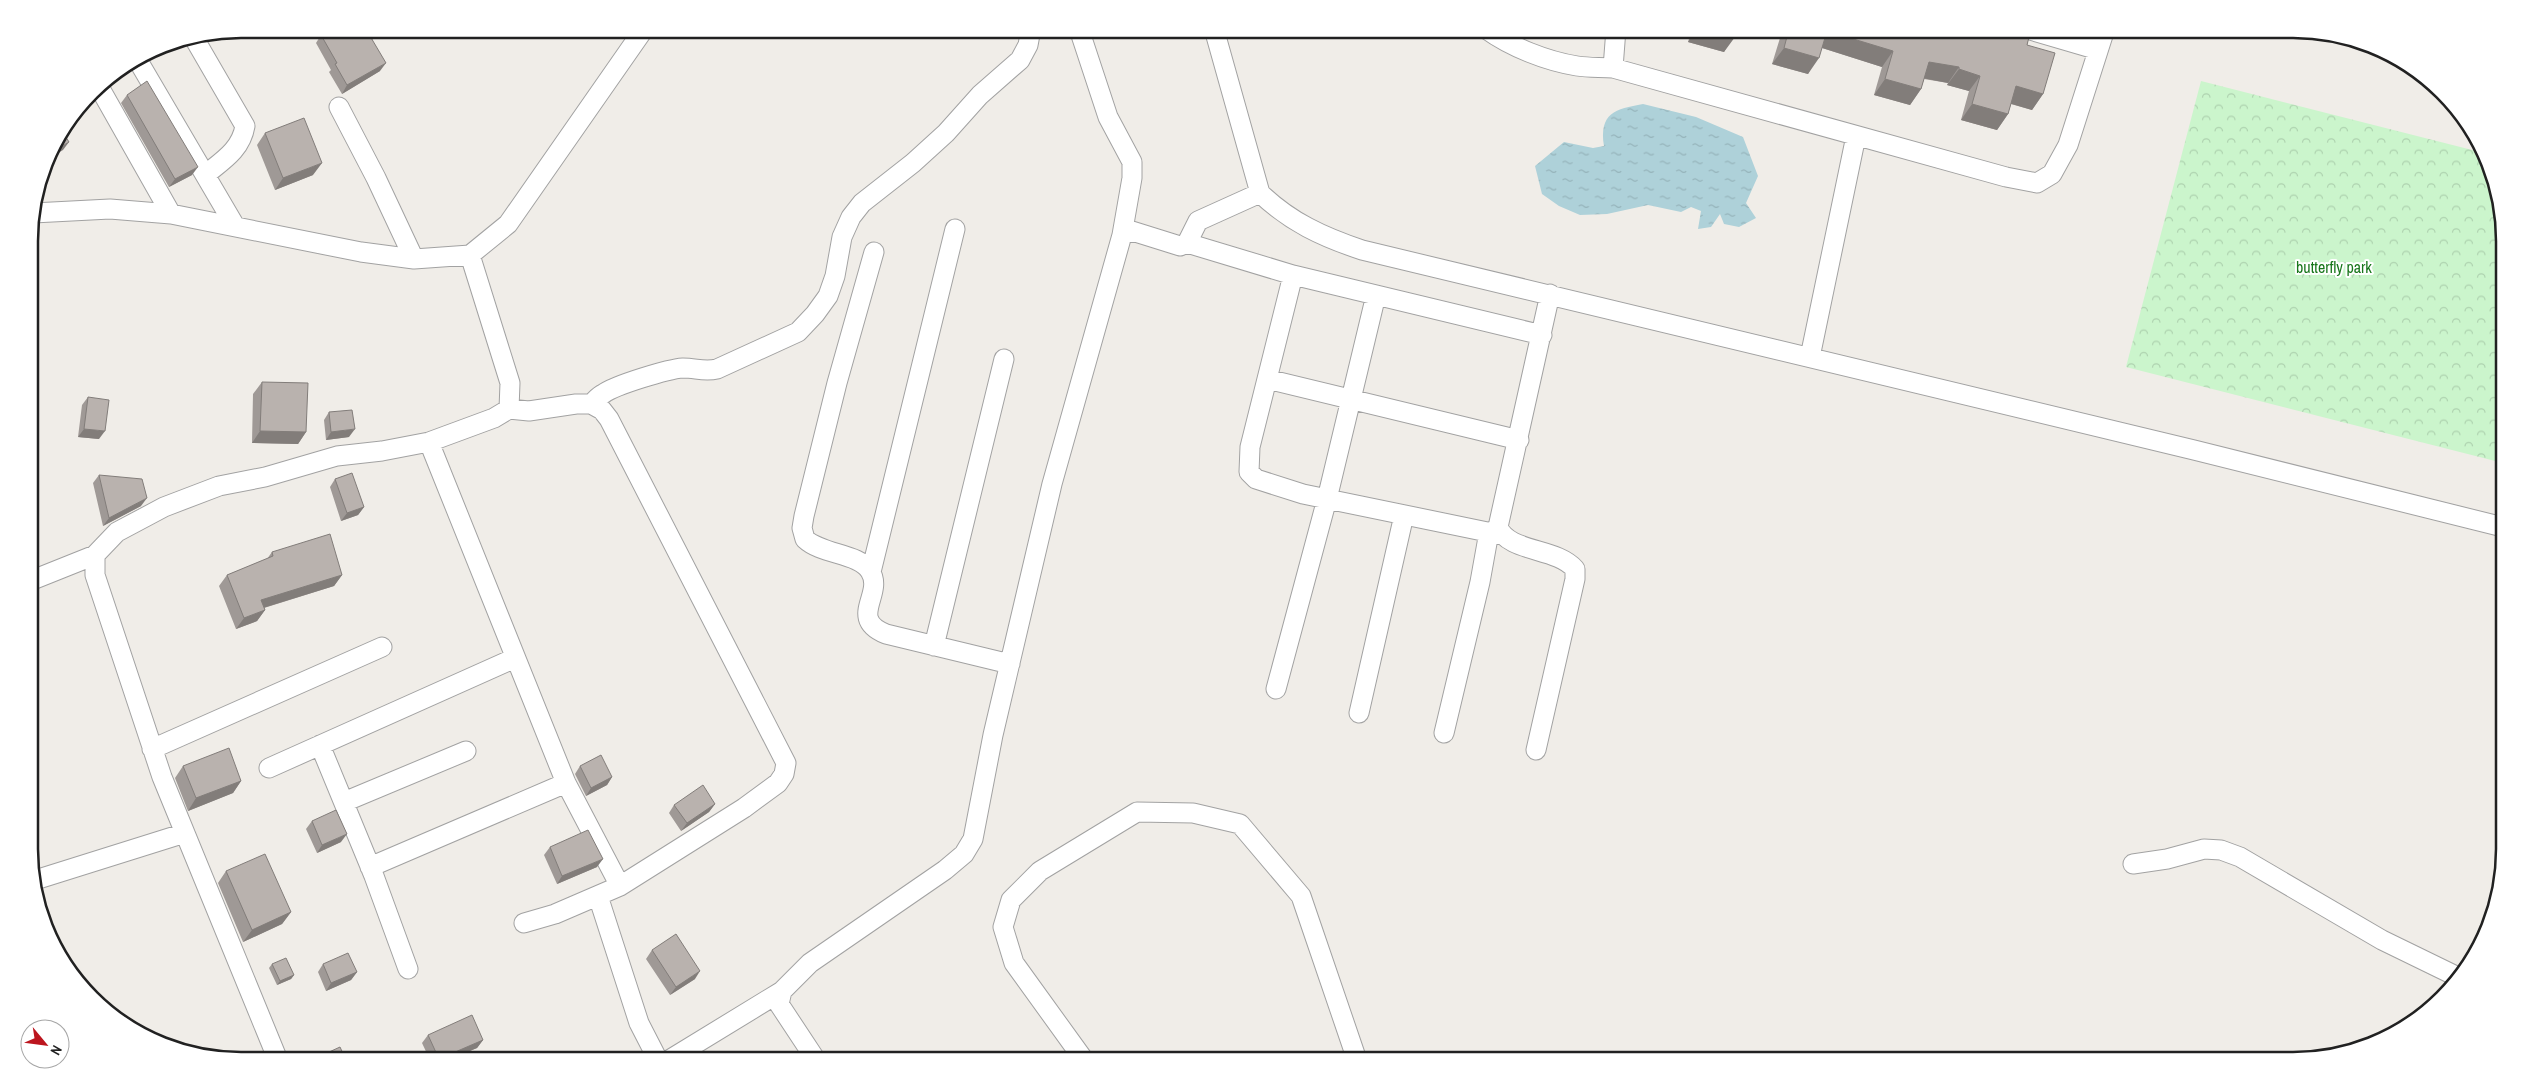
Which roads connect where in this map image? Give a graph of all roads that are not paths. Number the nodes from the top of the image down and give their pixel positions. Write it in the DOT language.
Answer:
graph roads {
  1 [pos="638,38"];
  2 [pos="1029,38"];
  3 [pos="1082,38"];
  4 [pos="1217,38"];
  5 [pos="1500,38"];
  6 [pos="1615,38"];
  7 [pos="2057,38"];
  8 [pos="2102,38"];
  9 [pos="196,42"];
  10 [pos="2098,50"];
  11 [pos="140,64"];
  12 [pos="1613,68"];
  13 [pos="102,92"];
  14 [pos="339,107"];
  15 [pos="1856,136"];
  16 [pos="204,175"];
  17 [pos="1260,192"];
  18 [pos="39,213"];
  19 [pos="171,214"];
  20 [pos="235,226"];
  21 [pos="956,229"];
  22 [pos="1122,234"];
  23 [pos="1187,243"];
  24 [pos="874,252"];
  25 [pos="470,255"];
  26 [pos="414,259"];
  27 [pos="1293,275"];
  28 [pos="1550,294"];
  29 [pos="1376,295"];
  30 [pos="1542,335"];
  31 [pos="1810,357"];
  32 [pos="1004,359"];
  33 [pos="1267,379"];
  34 [pos="1350,399"];
  35 [pos="591,404"];
  36 [pos="509,409"];
  37 [pos="1519,440"];
  38 [pos="429,442"];
  39 [pos="1327,499"];
  40 [pos="1404,515"];
  41 [pos="2496,525"];
  42 [pos="1495,534"];
  43 [pos="95,555"];
  44 [pos="871,572"];
  45 [pos="38,578"];
  46 [pos="934,646"];
  47 [pos="382,647"];
  48 [pos="516,658"];
  49 [pos="1010,664"];
  50 [pos="1276,689"];
  51 [pos="1359,713"];
  52 [pos="1444,733"];
  53 [pos="320,745"];
  54 [pos="152,749"];
  55 [pos="1536,750"];
  56 [pos="466,751"];
  57 [pos="269,768"];
  58 [pos="566,783"];
  59 [pos="344,802"];
  60 [pos="186,833"];
  61 [pos="2134,864"];
  62 [pos="370,867"];
  63 [pos="40,879"];
  64 [pos="620,886"];
  65 [pos="598,896"];
  66 [pos="524,923"];
  67 [pos="408,969"];
  68 [pos="2452,974"];
  69 [pos="782,991"];
  70 [pos="275,1052"];
  71 [pos="654,1052"];
  72 [pos="682,1052"];
  73 [pos="811,1052"];
  74 [pos="1078,1052"];
  75 [pos="1354,1052"];
  1 -- 25 [label="street"];
  2 -- 35 [label="street"];
  3 -- 22 [label="street"];
  4 -- 17 [label="street"];
  5 -- 12 [label="street"];
  6 -- 12 [label="street"];
  7 -- 10 [label="street"];
  8 -- 10 [label="street"];
  9 -- 16 [label="street"];
  10 -- 15 [label="street"];
  11 -- 16 [label="street"];
  12 -- 15 [label="street"];
  13 -- 19 [label="street"];
  14 -- 26 [label="street"];
  15 -- 31 [label="street"];
  16 -- 20 [label="street"];
  17 -- 23 [label="street"];
  17 -- 28 [label="street"];
  18 -- 19 [label="street"];
  19 -- 20 [label="street"];
  20 -- 26 [label="street"];
  21 -- 44 [label="street"];
  22 -- 23 [label="street"];
  22 -- 49 [label="street"];
  23 -- 27 [label="street"];
  24 -- 44 [label="street"];
  25 -- 26 [label="street"];
  25 -- 36 [label="street"];
  27 -- 29 [label="street"];
  27 -- 33 [label="street"];
  28 -- 30 [label="street"];
  28 -- 31 [label="street"];
  29 -- 30 [label="street"];
  29 -- 34 [label="street"];
  30 -- 37 [label="street"];
  31 -- 41 [label="street"];
  32 -- 46 [label="street"];
  33 -- 34 [label="street"];
  33 -- 39 [label="street"];
  34 -- 37 [label="street"];
  34 -- 39 [label="street"];
  35 -- 36 [label="street"];
  35 -- 64 [label="street"];
  36 -- 38 [label="street"];
  37 -- 42 [label="street"];
  38 -- 43 [label="street"];
  38 -- 48 [label="street"];
  39 -- 40 [label="street"];
  39 -- 50 [label="street"];
  40 -- 42 [label="street"];
  40 -- 51 [label="street"];
  42 -- 52 [label="street"];
  42 -- 55 [label="street"];
  43 -- 45 [label="street"];
  43 -- 54 [label="street"];
  44 -- 46 [label="street"];
  46 -- 49 [label="street"];
  47 -- 54 [label="street"];
  48 -- 53 [label="street"];
  48 -- 58 [label="street"];
  49 -- 69 [label="street"];
  53 -- 57 [label="street"];
  53 -- 59 [label="street"];
  54 -- 60 [label="street"];
  56 -- 59 [label="street"];
  58 -- 62 [label="street"];
  58 -- 64 [label="street"];
  59 -- 62 [label="street"];
  60 -- 63 [label="street"];
  60 -- 70 [label="street"];
  61 -- 68 [label="street"];
  62 -- 67 [label="street"];
  64 -- 65 [label="street"];
  65 -- 66 [label="street"];
  65 -- 71 [label="street"];
  69 -- 72 [label="street"];
  69 -- 73 [label="street"];
  74 -- 75 [label="street"];
}
